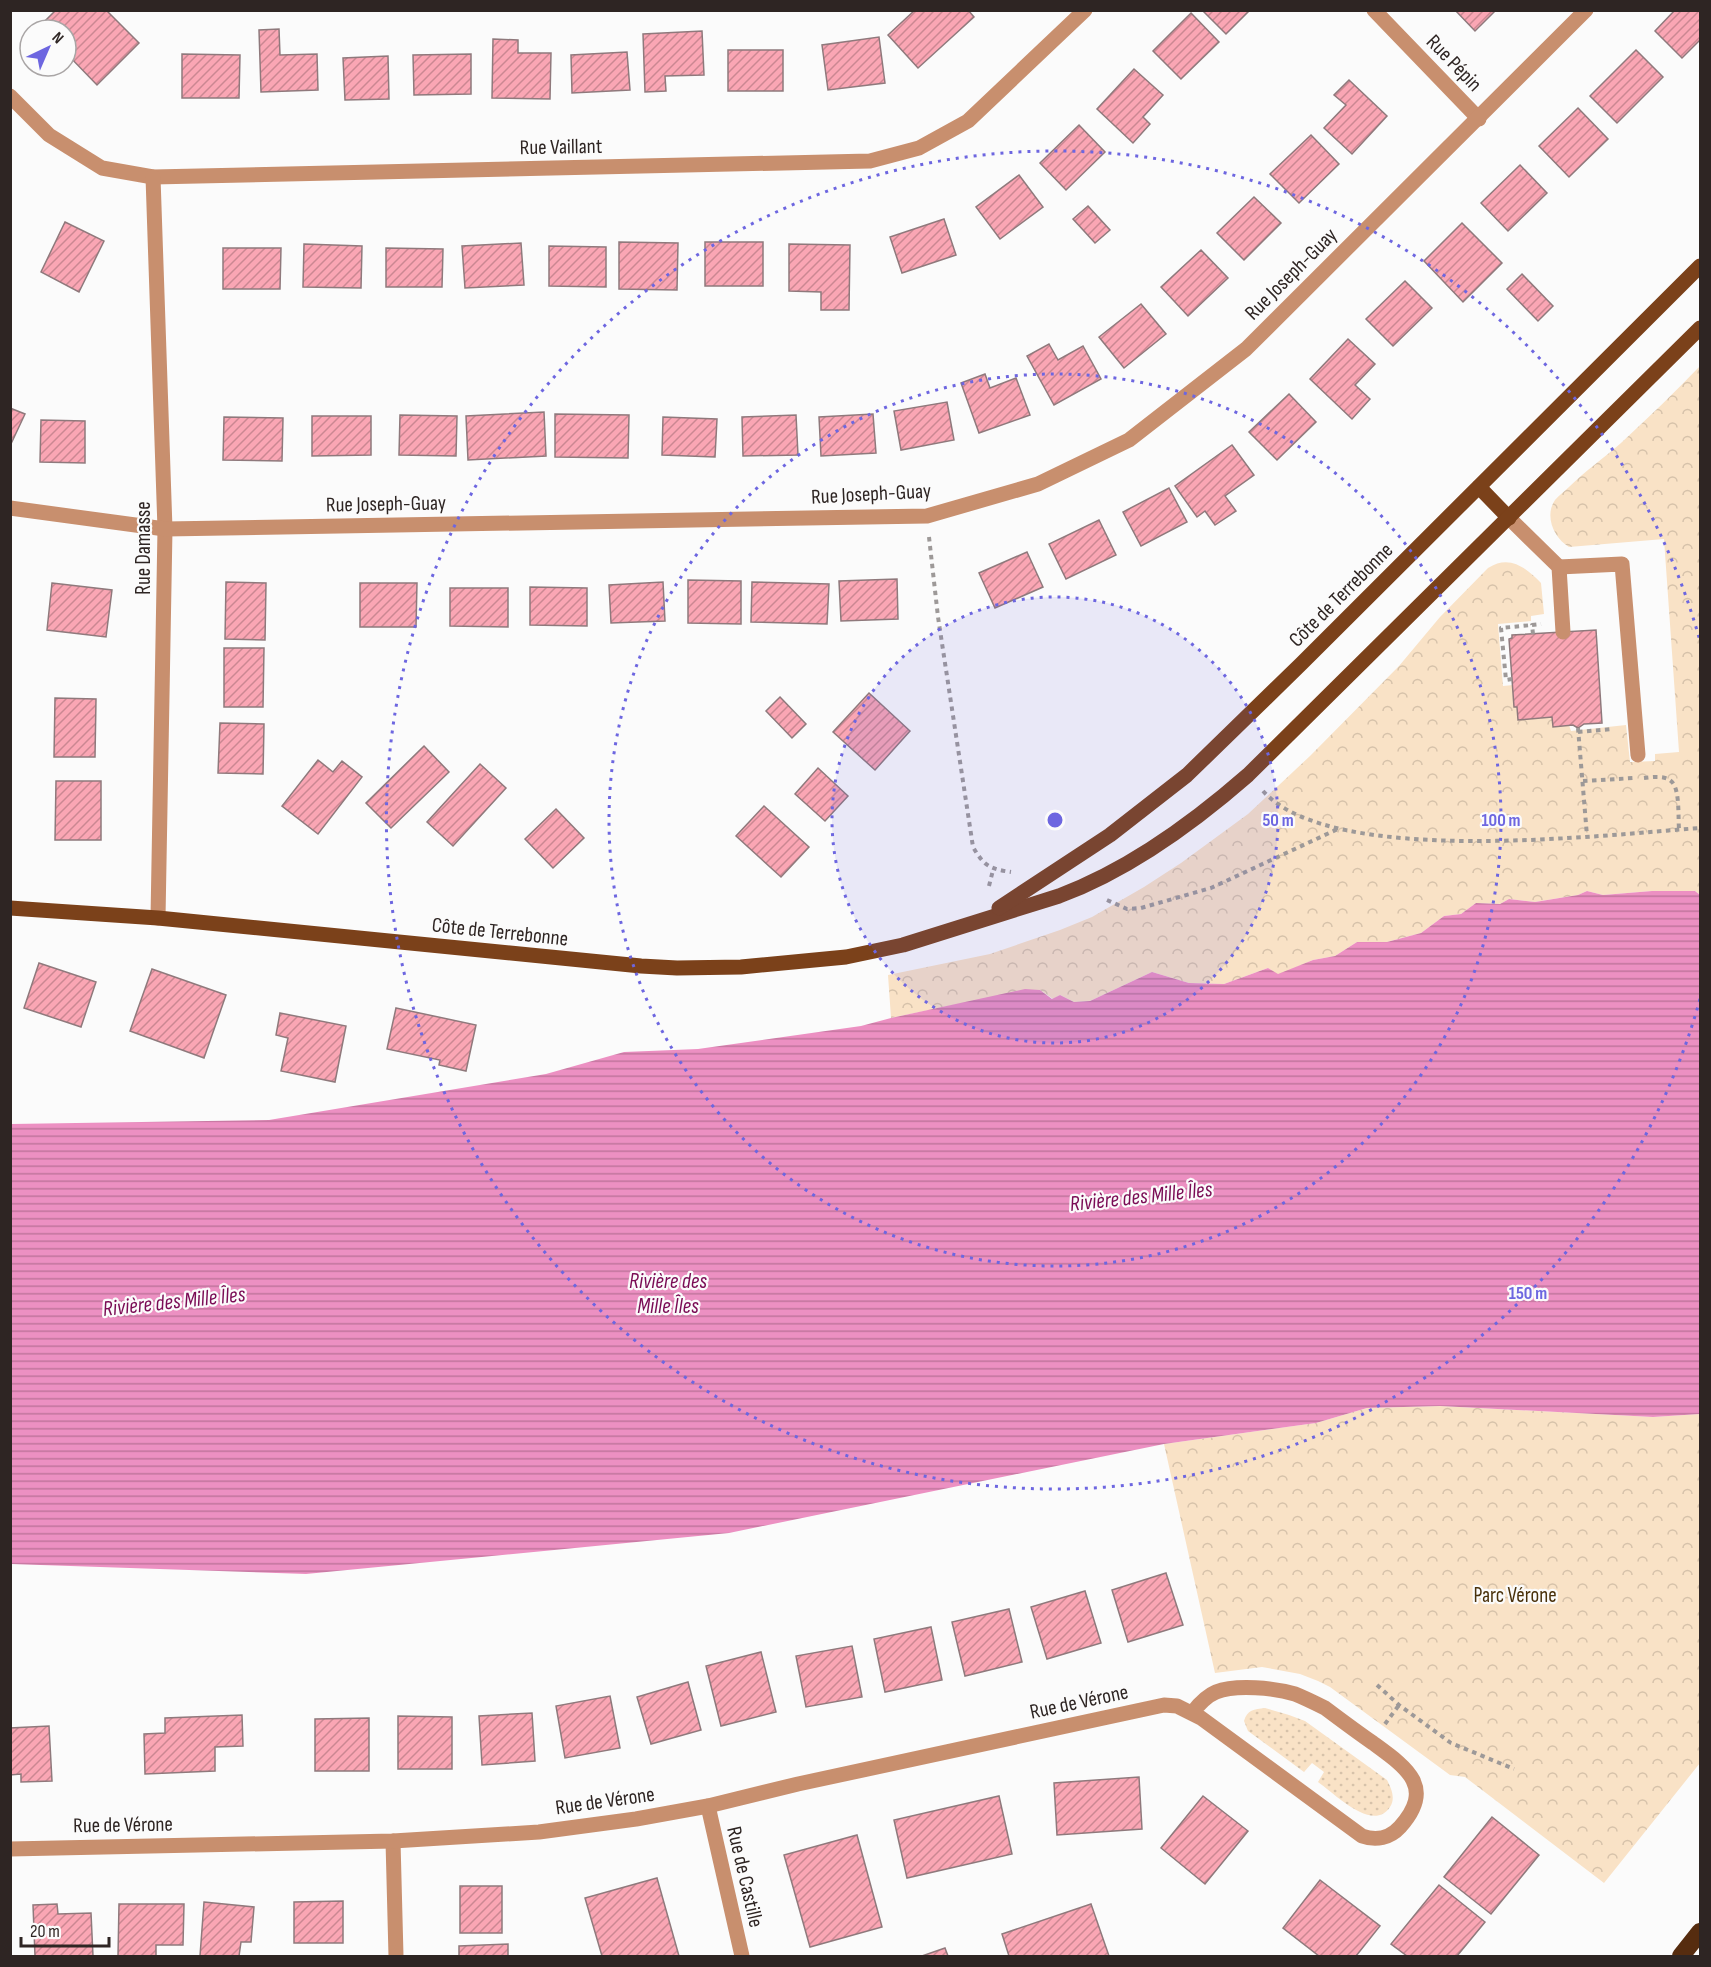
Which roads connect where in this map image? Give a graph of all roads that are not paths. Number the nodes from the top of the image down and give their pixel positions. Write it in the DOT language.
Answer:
graph roads {
  1 [pos="1085,10"];
  2 [pos="1374,10"];
  3 [pos="1586,10"];
  4 [pos="10,96"];
  5 [pos="1479,119"];
  6 [pos="153,177"];
  7 [pos="1700,268"];
  8 [pos="1701,328"];
  9 [pos="1479,487"];
  10 [pos="10,508"];
  11 [pos="1509,518"];
  12 [pos="165,530"];
  13 [pos="1559,567"];
  14 [pos="1563,632"];
  15 [pos="1638,755"];
  16 [pos="10,908"];
  17 [pos="158,918"];
  18 [pos="982,919"];
  19 [pos="1192,1713"];
  20 [pos="708,1806"];
  21 [pos="393,1841"];
  22 [pos="10,1849"];
  23 [pos="1701,1932"];
  24 [pos="396,1956"];
  25 [pos="742,1956"];
  26 [pos="1681,1956"];
  1 -- 6 [label="street, Rue Vaillant"];
  2 -- 5 [label="street, Rue Pépin"];
  3 -- 5 [label="street, Rue Joseph-Guay"];
  4 -- 6 [label="street, Rue Vaillant"];
  5 -- 12 [label="street, Rue Joseph-Guay"];
  6 -- 12 [label="street, Rue Damasse"];
  7 -- 9 [label="main road, Côte de Terrebonne"];
  8 -- 11 [label="main road, Côte de Terrebonne"];
  9 -- 11 [label="main road"];
  9 -- 18 [label="main road, Côte de Terrebonne"];
  10 -- 12 [label="street, Rue Joseph-Guay"];
  11 -- 13 [label="street"];
  11 -- 18 [label="main road, Côte de Terrebonne"];
  12 -- 17 [label="street, Rue Damasse"];
  13 -- 14 [label="street"];
  13 -- 15 [label="street"];
  16 -- 17 [label="main road, Côte de Terrebonne"];
  17 -- 18 [label="main road, Côte de Terrebonne"];
  19 -- 19 [label="street, Rue de Vérone"];
  19 -- 20 [label="street, Rue de Vérone"];
  20 -- 21 [label="street, Rue de Vérone"];
  20 -- 25 [label="street, Rue de Castille"];
  21 -- 22 [label="street, Rue de Vérone"];
  21 -- 24 [label="street"];
  23 -- 26 [label="highway"];
}
